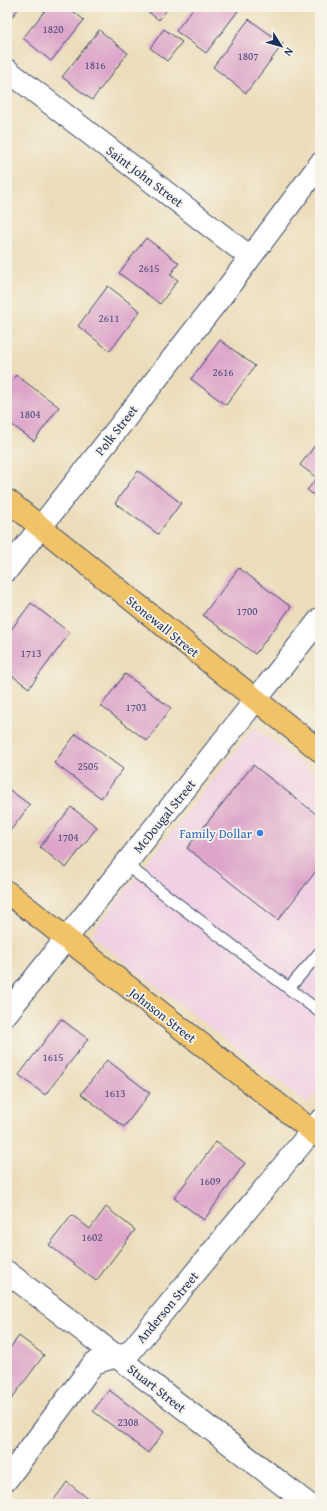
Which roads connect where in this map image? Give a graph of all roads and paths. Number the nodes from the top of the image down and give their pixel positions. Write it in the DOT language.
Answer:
graph roads {
  1 [pos="7,70"];
  2 [pos="320,164"];
  3 [pos="250,257"];
  4 [pos="7,500"];
  5 [pos="41,527"];
  6 [pos="7,570"];
  7 [pos="320,619"];
  8 [pos="256,700"];
  9 [pos="320,751"];
  10 [pos="125,864"];
  11 [pos="7,892"];
  12 [pos="66,938"];
  13 [pos="320,952"];
  14 [pos="289,988"];
  15 [pos="7,1012"];
  16 [pos="320,1012"];
  17 [pos="317,1130"];
  18 [pos="7,1272"];
  19 [pos="114,1356"];
  20 [pos="7,1479"];
  21 [pos="308,1504"];
  1 -- 3 [label="street, Saint John Street"];
  2 -- 3 [label="street"];
  3 -- 5 [label="street, Polk Street"];
  4 -- 5 [label="main road, Stonewall Street"];
  5 -- 6 [label="street, Polk Street"];
  5 -- 8 [label="main road, Stonewall Street"];
  7 -- 8 [label="street, McDougal Street"];
  8 -- 9 [label="main road, Stonewall Street"];
  8 -- 10 [label="street, McDougal Street"];
  10 -- 12 [label="street, McDougal Street"];
  10 -- 14 [label="lane"];
  11 -- 12 [label="main road, Johnson Street"];
  12 -- 15 [label="street, McDougal Street"];
  12 -- 17 [label="main road, Johnson Street"];
  13 -- 14 [label="lane"];
  14 -- 16 [label="lane"];
  17 -- 19 [label="street, Anderson Street"];
  18 -- 19 [label="street, Stuart Street"];
  19 -- 20 [label="street, Anderson Street"];
  19 -- 21 [label="street, Stuart Street"];
}
